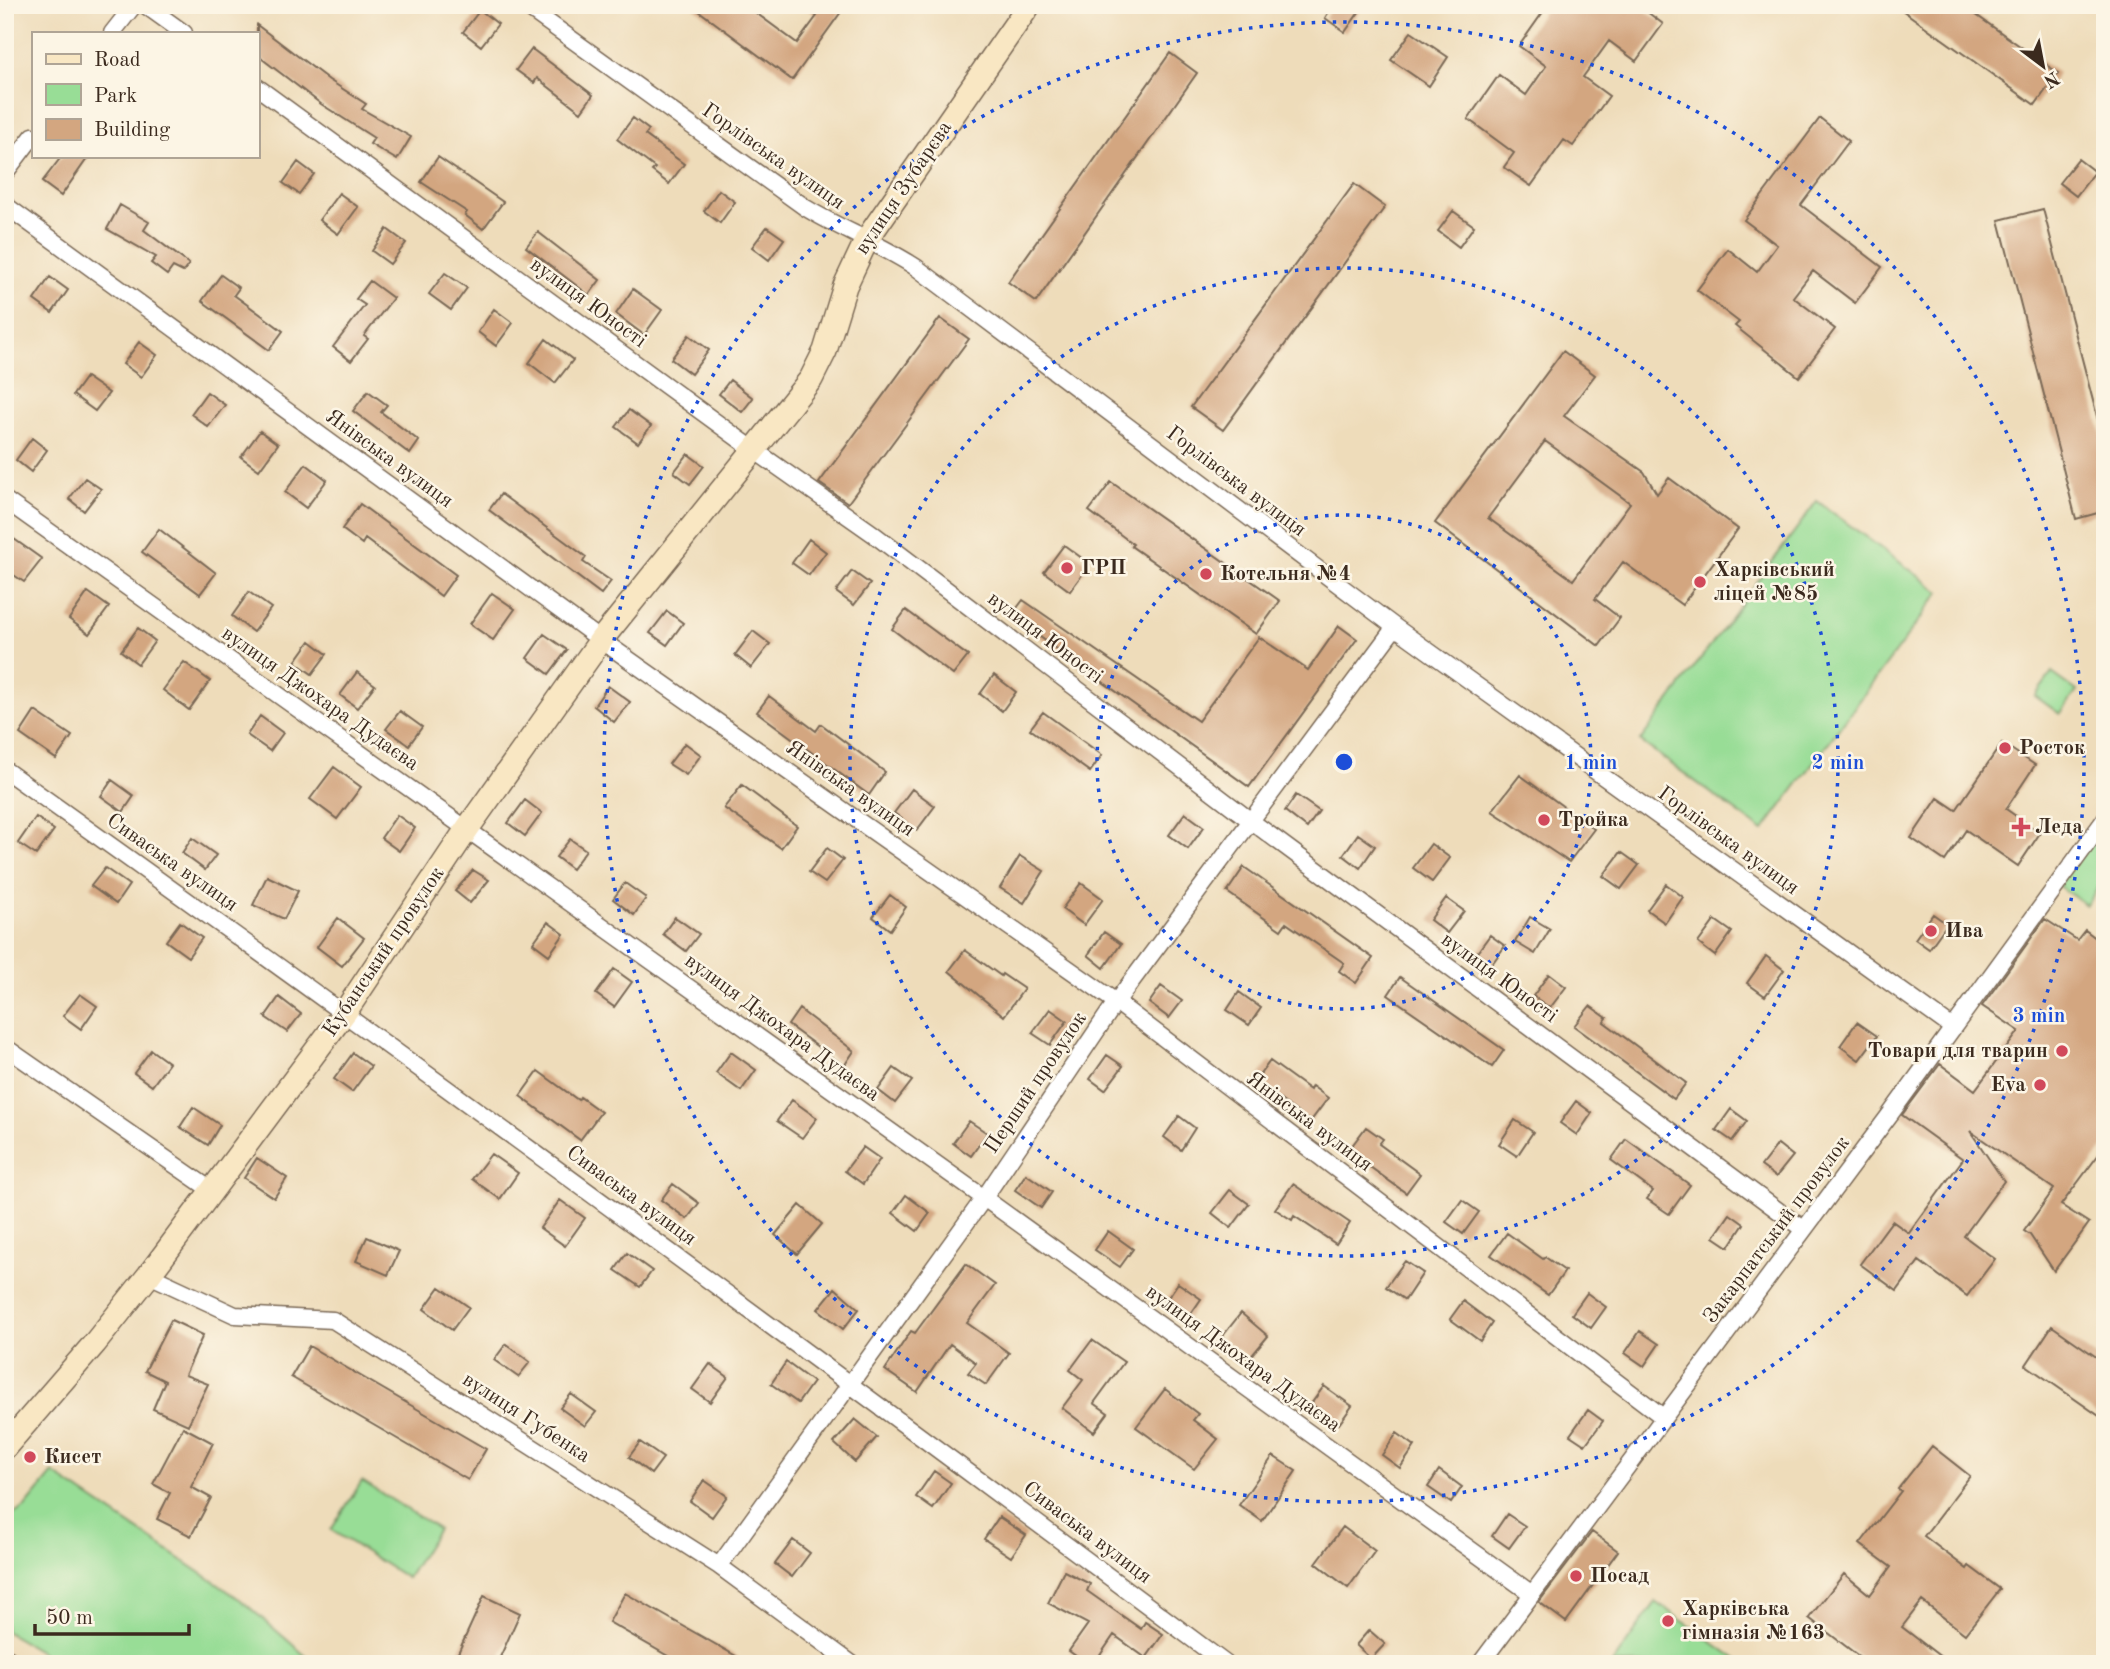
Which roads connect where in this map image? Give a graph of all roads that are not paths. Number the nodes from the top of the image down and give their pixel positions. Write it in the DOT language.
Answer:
graph roads {
  1 [pos="134,5"];
  2 [pos="145,5"];
  3 [pos="524,5"];
  4 [pos="1029,5"];
  5 [pos="113,32"];
  6 [pos="183,32"];
  7 [pos="259,88"];
  8 [pos="32,137"];
  9 [pos="5,173"];
  10 [pos="5,205"];
  11 [pos="867,239"];
  12 [pos="754,450"];
  13 [pos="5,500"];
  14 [pos="1395,627"];
  15 [pos="601,640"];
  16 [pos="5,770"];
  17 [pos="2105,819"];
  18 [pos="1251,821"];
  19 [pos="467,830"];
  20 [pos="1116,1002"];
  21 [pos="345,1012"];
  22 [pos="1953,1028"];
  23 [pos="5,1047"];
  24 [pos="211,1190"];
  25 [pos="984,1198"];
  26 [pos="1803,1229"];
  27 [pos="149,1275"];
  28 [pos="850,1383"];
  29 [pos="1663,1417"];
  30 [pos="5,1447"];
  31 [pos="719,1566"];
  32 [pos="1532,1594"];
  33 [pos="852,1664"];
  34 [pos="1226,1664"];
  35 [pos="1480,1664"];
  1 -- 5 [label="street"];
  2 -- 6 [label="street"];
  3 -- 11 [label="street, Горлівська вулиця"];
  4 -- 11 [label="street, вулиця Зубарєва"];
  7 -- 12 [label="street, вулиця Юності"];
  8 -- 9 [label="street"];
  10 -- 15 [label="street, Янівська вулиця"];
  11 -- 12 [label="street, вулиця Зубарєва"];
  11 -- 14 [label="street, Горлівська вулиця"];
  12 -- 15 [label="street, Кубанський провулок"];
  12 -- 18 [label="street, вулиця Юності"];
  13 -- 19 [label="street, вулиця Джохара Дудаєва"];
  14 -- 18 [label="street, Перший провулок"];
  14 -- 22 [label="street, Горлівська вулиця"];
  15 -- 19 [label="street, Кубанський провулок"];
  15 -- 20 [label="street, Янівська вулиця"];
  16 -- 21 [label="street, Сиваська вулиця"];
  17 -- 22 [label="street, Закарпатський провулок"];
  18 -- 20 [label="street, Перший провулок"];
  18 -- 26 [label="street, вулиця Юності"];
  19 -- 21 [label="street, Кубанський провулок"];
  19 -- 25 [label="street, вулиця Джохара Дудаєва"];
  20 -- 25 [label="street, Перший провулок"];
  20 -- 29 [label="street, Янівська вулиця"];
  21 -- 24 [label="street, Кубанський провулок"];
  21 -- 28 [label="street, Сиваська вулиця"];
  22 -- 26 [label="street, Закарпатський провулок"];
  23 -- 24 [label="street"];
  24 -- 27 [label="street, Кубанський провулок"];
  25 -- 28 [label="street, Перший провулок"];
  25 -- 32 [label="street, вулиця Джохара Дудаєва"];
  26 -- 29 [label="street, Закарпатський провулок"];
  27 -- 30 [label="street, Кубанський провулок"];
  27 -- 31 [label="street, вулиця Губенка"];
  28 -- 31 [label="street, Перший провулок"];
  28 -- 34 [label="street, Сиваська вулиця"];
  29 -- 32 [label="street, Закарпатський провулок"];
  31 -- 33 [label="street, вулиця Губенка"];
  32 -- 35 [label="street, Закарпатський провулок"];
}
